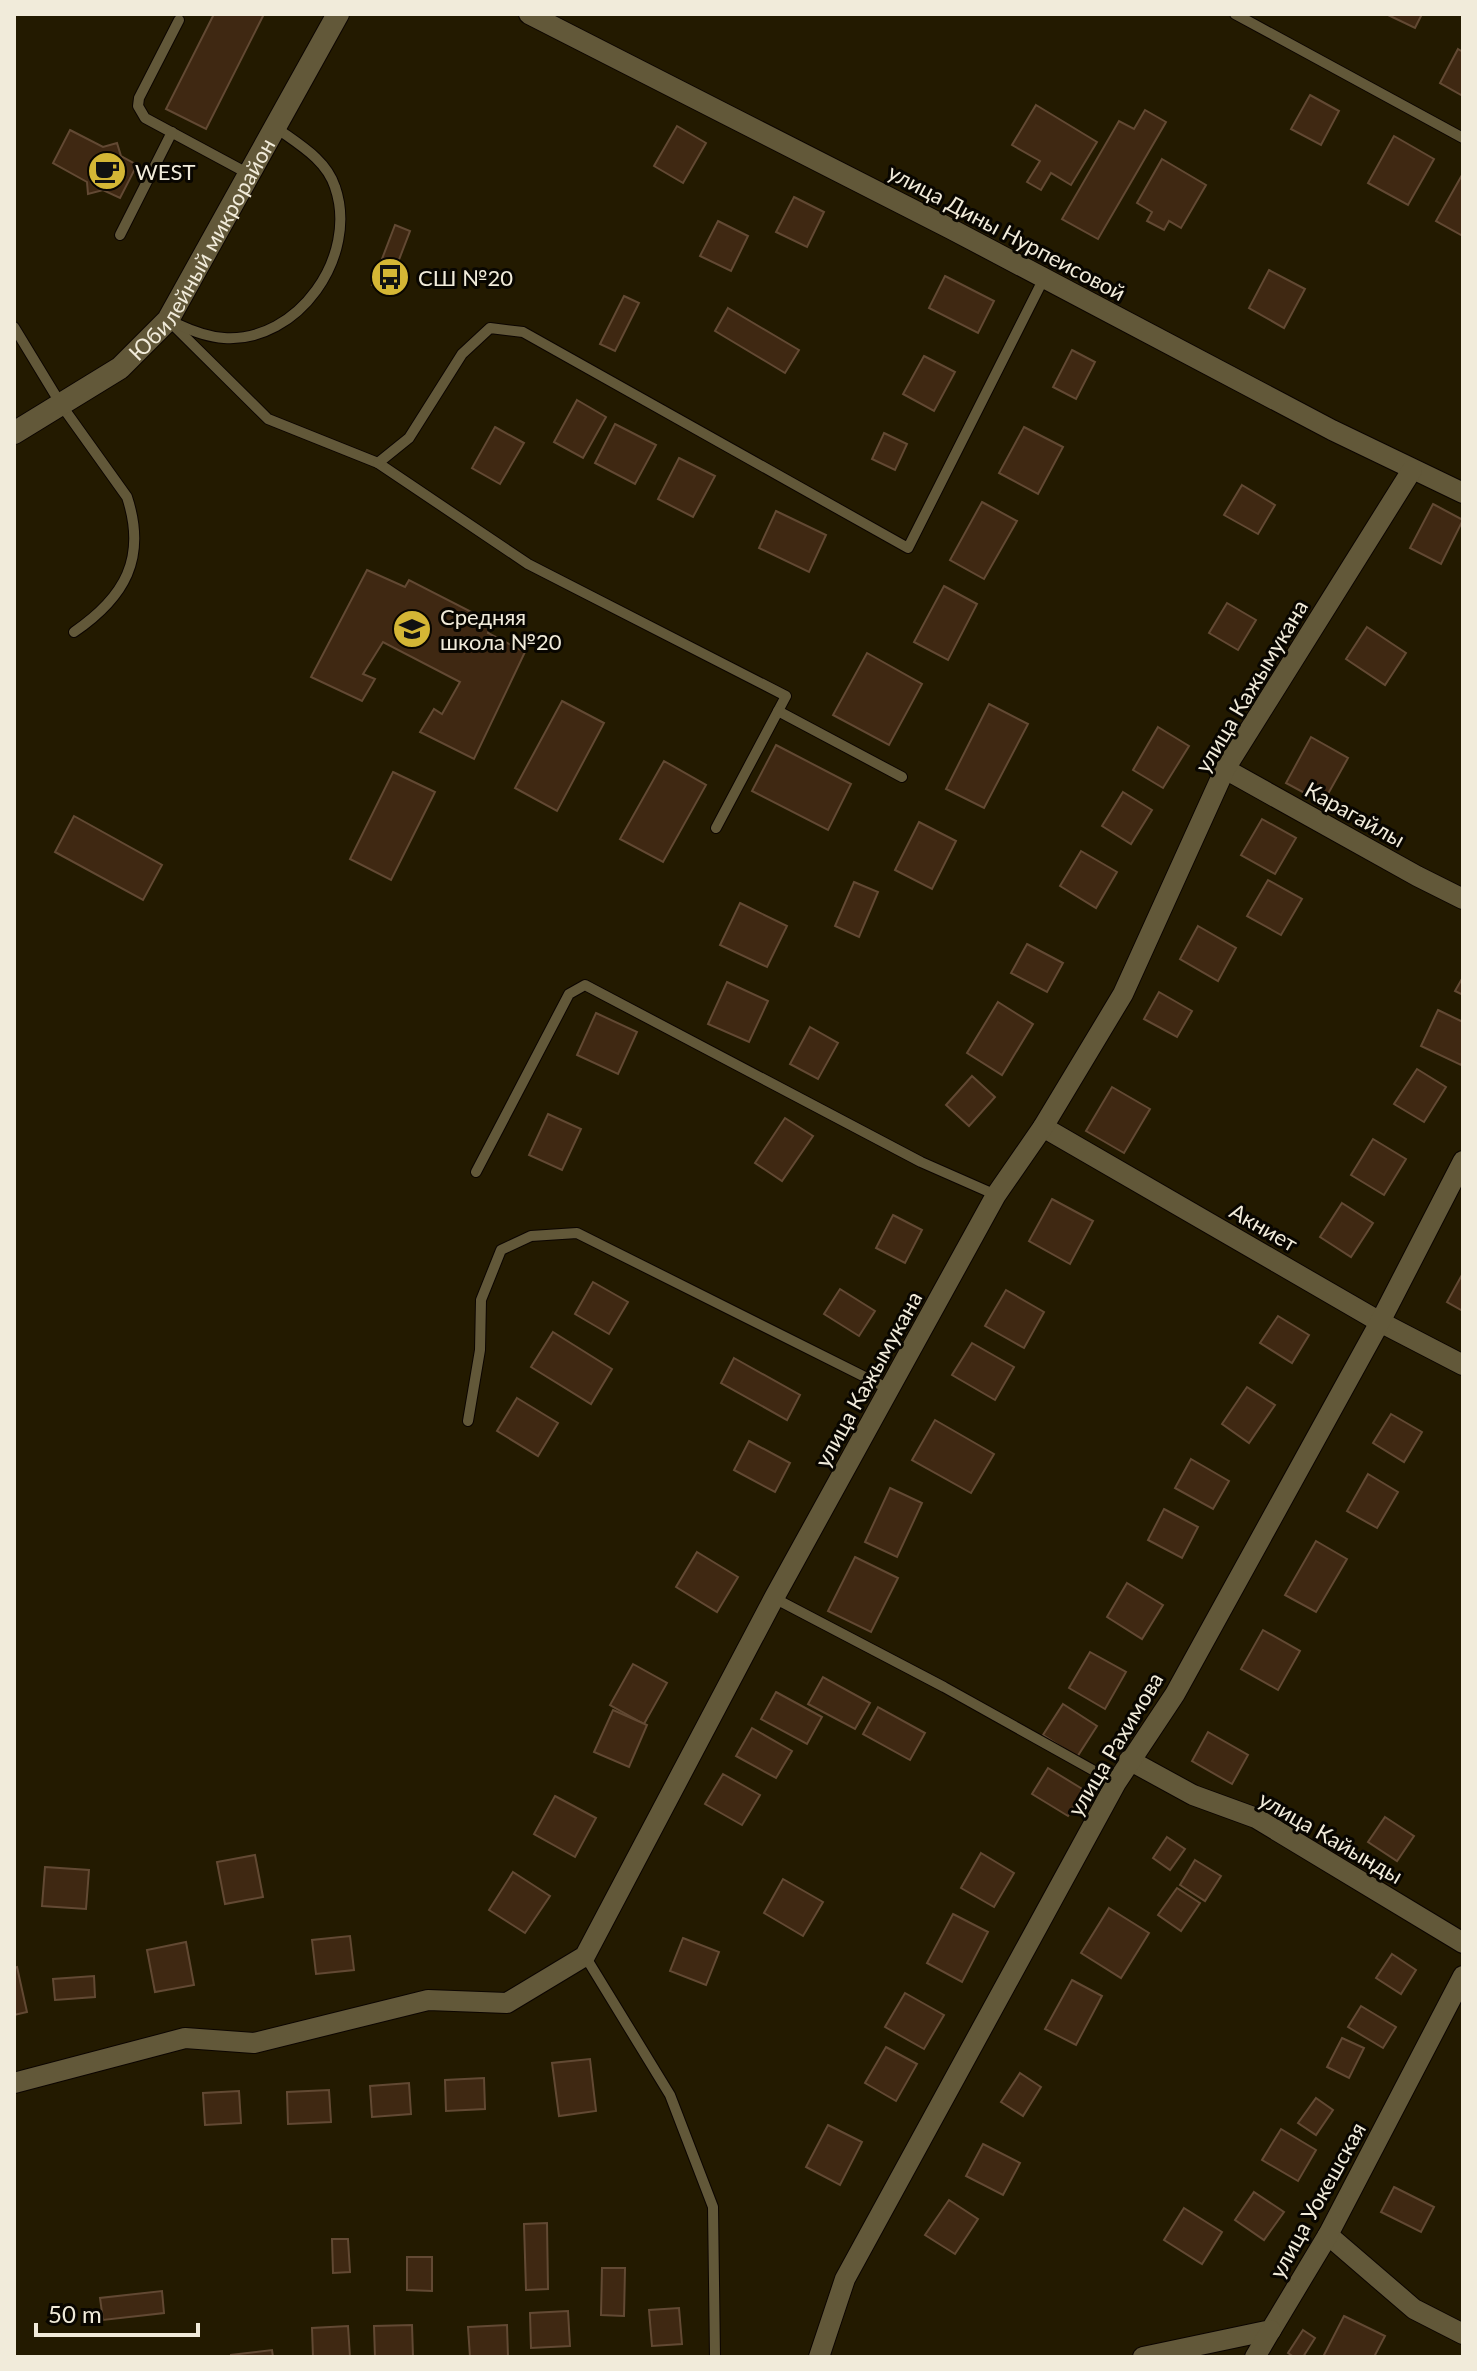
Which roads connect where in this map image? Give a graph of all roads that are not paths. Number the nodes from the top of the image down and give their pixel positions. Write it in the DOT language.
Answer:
graph roads {
  1 [pos="338,14"];
  2 [pos="529,14"];
  3 [pos="1235,14"];
  4 [pos="179,20"];
  5 [pos="275,127"];
  6 [pos="172,132"];
  7 [pos="1463,138"];
  8 [pos="249,174"];
  9 [pos="120,235"];
  10 [pos="1044,278"];
  11 [pos="168,320"];
  12 [pos="14,327"];
  13 [pos="62,406"];
  14 [pos="14,433"];
  15 [pos="378,463"];
  16 [pos="1412,470"];
  17 [pos="1463,493"];
  18 [pos="74,632"];
  19 [pos="778,711"];
  20 [pos="1225,769"];
  21 [pos="902,777"];
  22 [pos="716,828"];
  23 [pos="1463,899"];
  24 [pos="1043,1127"];
  25 [pos="1463,1161"];
  26 [pos="476,1172"];
  27 [pos="996,1195"];
  28 [pos="1380,1322"];
  29 [pos="1463,1365"];
  30 [pos="889,1389"];
  31 [pos="468,1421"];
  32 [pos="774,1598"];
  33 [pos="1129,1760"];
  34 [pos="1116,1783"];
  35 [pos="1463,1943"];
  36 [pos="585,1956"];
  37 [pos="1463,1976"];
  38 [pos="14,2083"];
  39 [pos="1328,2235"];
  40 [pos="1271,2330"];
  41 [pos="1463,2334"];
  42 [pos="715,2357"];
  43 [pos="819,2357"];
  44 [pos="1143,2357"];
  45 [pos="1255,2357"];
  1 -- 5 [label="street, Юбилейный микрорайон"];
  2 -- 10 [label="street, улица Дины Нурпеисовой"];
  3 -- 7 [label="lane"];
  4 -- 6 [label="lane"];
  5 -- 8 [label="street, Юбилейный микрорайон"];
  5 -- 11 [label="lane"];
  6 -- 8 [label="lane"];
  6 -- 9 [label="lane"];
  8 -- 11 [label="street, Юбилейный микрорайон"];
  10 -- 15 [label="lane"];
  10 -- 16 [label="street, улица Дины Нурпеисовой"];
  11 -- 13 [label="street, Юбилейный микрорайон"];
  11 -- 15 [label="lane"];
  12 -- 13 [label="lane"];
  13 -- 14 [label="street, Юбилейный микрорайон"];
  13 -- 18 [label="lane"];
  15 -- 19 [label="lane"];
  16 -- 17 [label="street, улица Дины Нурпеисовой"];
  16 -- 20 [label="street, улица Кажымукана"];
  19 -- 21 [label="lane"];
  19 -- 22 [label="lane"];
  20 -- 23 [label="street, Карагайлы"];
  20 -- 24 [label="street, улица Кажымукана"];
  24 -- 27 [label="street, улица Кажымукана"];
  24 -- 28 [label="street, Акниет"];
  25 -- 28 [label="street, улица Рахимова"];
  26 -- 27 [label="lane"];
  27 -- 30 [label="street, улица Кажымукана"];
  28 -- 29 [label="street, Акниет"];
  28 -- 33 [label="street, улица Рахимова"];
  30 -- 31 [label="lane"];
  30 -- 32 [label="street, улица Кажымукана"];
  32 -- 34 [label="lane"];
  32 -- 36 [label="street, улица Кажымукана"];
  33 -- 34 [label="street, улица Рахимова"];
  33 -- 35 [label="street, улица Кайынды"];
  34 -- 43 [label="street, улица Рахимова"];
  36 -- 38 [label="street"];
  36 -- 42 [label="lane"];
  37 -- 39 [label="street, улица Уокешская"];
  39 -- 40 [label="street, улица Уокешская"];
  39 -- 41 [label="street"];
  40 -- 44 [label="street"];
  40 -- 45 [label="street, улица Уокешская"];
}
